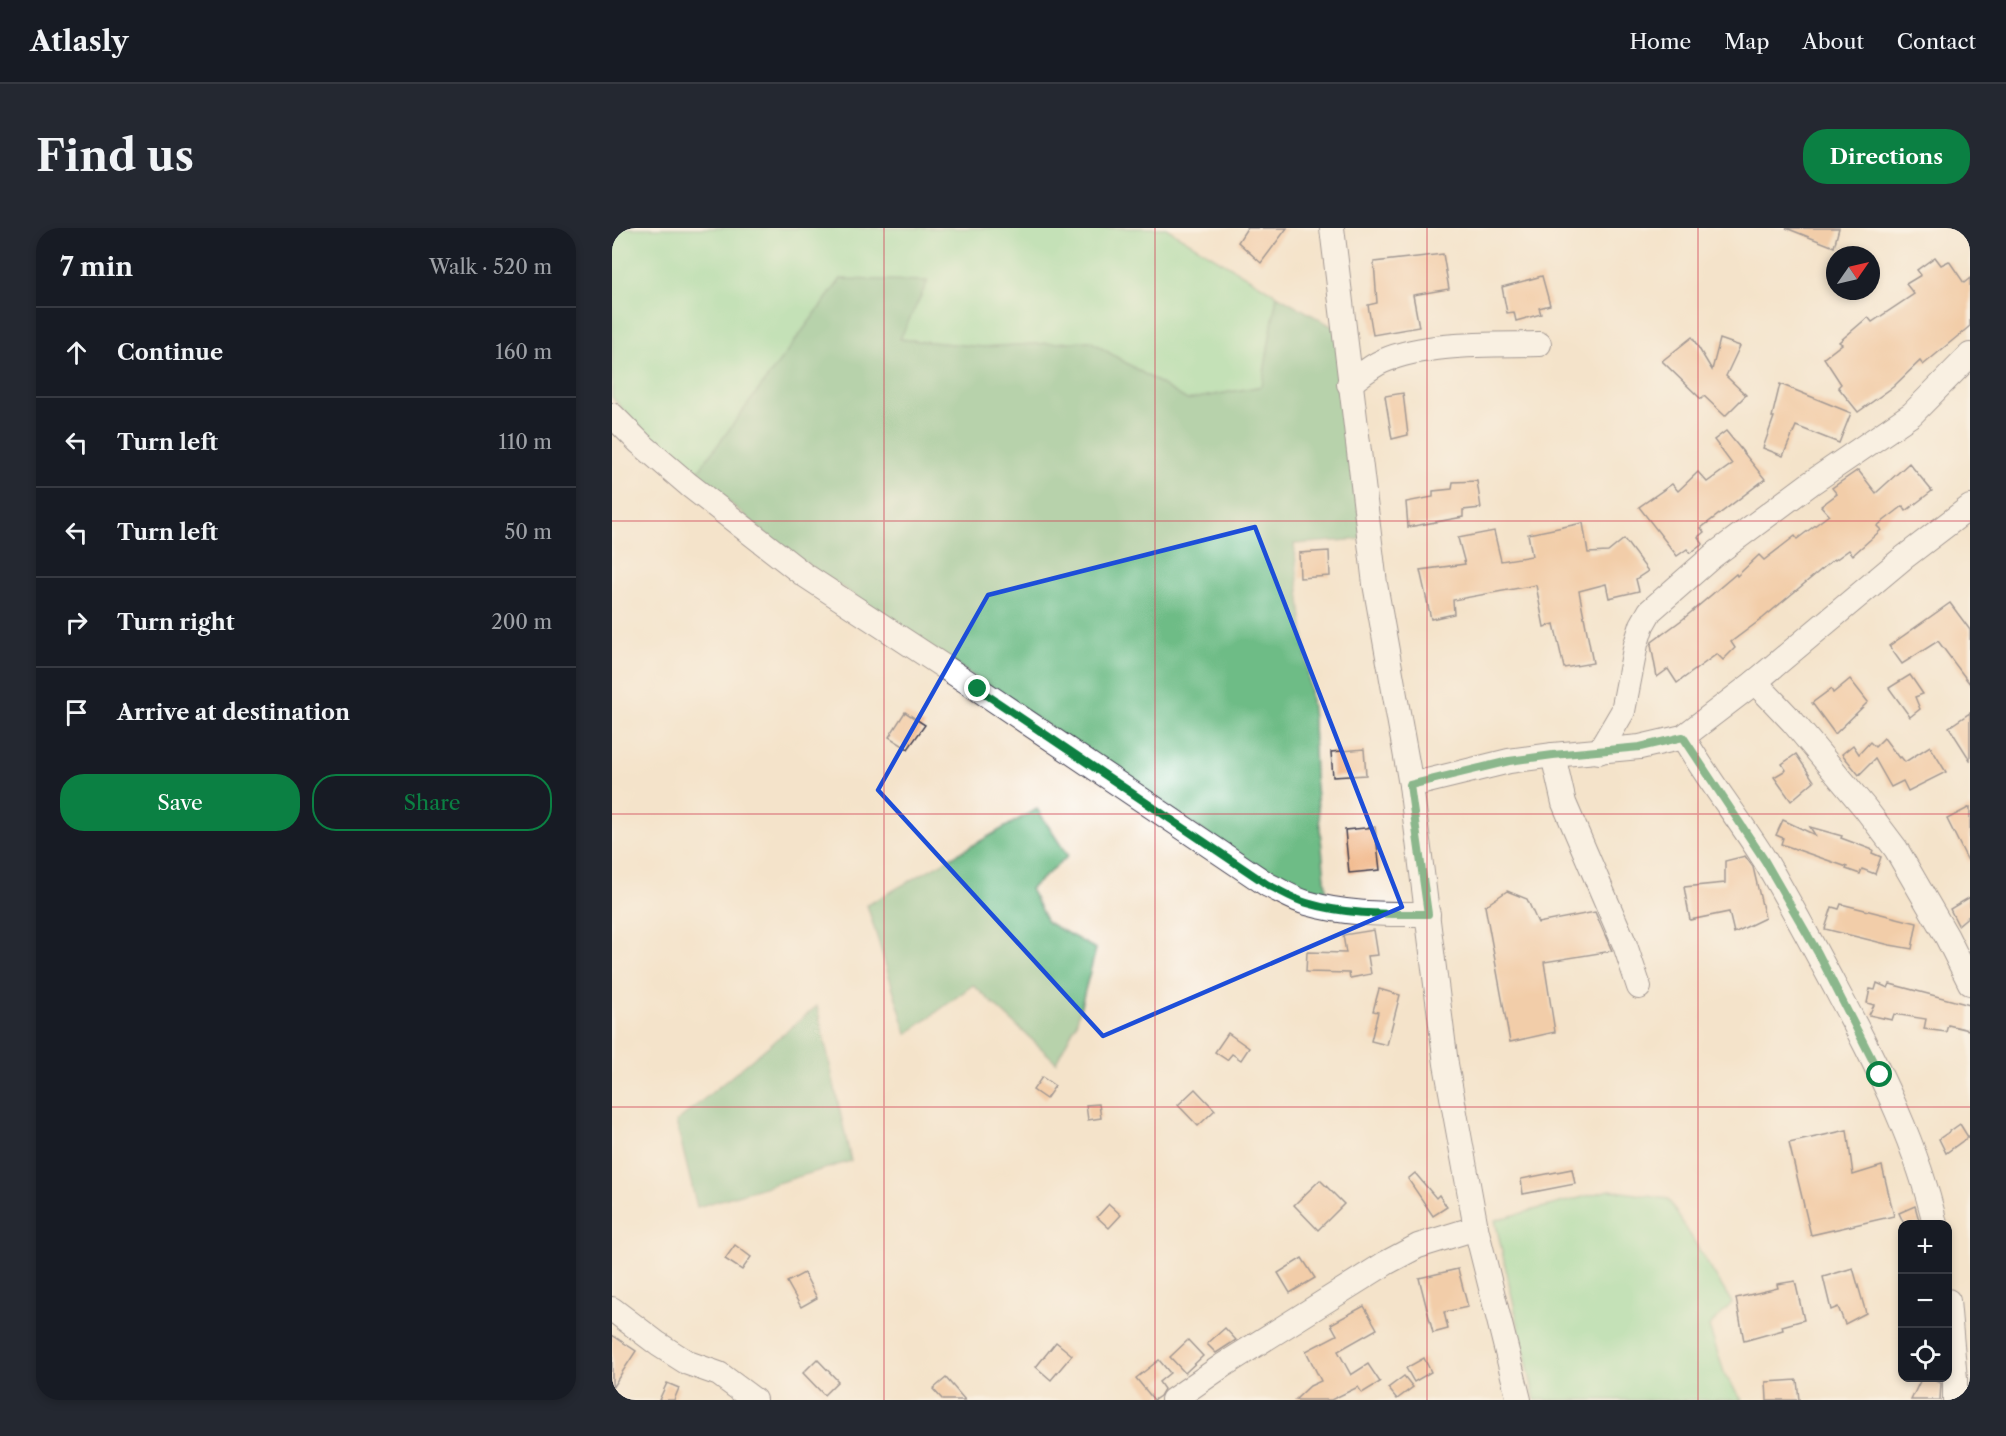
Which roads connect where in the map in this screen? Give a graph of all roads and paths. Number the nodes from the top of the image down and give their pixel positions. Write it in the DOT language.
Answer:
graph roads {
  1 [pos="1332,228"];
  2 [pos="1539,344"];
  3 [pos="1970,355"];
  4 [pos="1349,384"];
  5 [pos="612,416"];
  6 [pos="1970,507"];
  7 [pos="1755,682"];
  8 [pos="1683,737"];
  9 [pos="1599,752"];
  10 [pos="1553,755"];
  11 [pos="1410,785"];
  12 [pos="1428,914"];
  13 [pos="1970,982"];
  14 [pos="1639,987"];
  15 [pos="1934,1220"];
  16 [pos="1476,1228"];
  17 [pos="612,1309"];
  18 [pos="1950,1328"];
  19 [pos="754,1400"];
  20 [pos="1173,1400"];
  21 [pos="1519,1400"];
  22 [pos="1955,1400"];
  1 -- 4 [label="street"];
  2 -- 4 [label="street"];
  3 -- 9 [label="street"];
  4 -- 11 [label="street"];
  5 -- 12 [label="street"];
  6 -- 7 [label="street"];
  7 -- 8 [label="street"];
  7 -- 13 [label="street"];
  8 -- 9 [label="street"];
  8 -- 15 [label="street"];
  9 -- 10 [label="street"];
  10 -- 11 [label="street"];
  10 -- 14 [label="street"];
  11 -- 12 [label="street"];
  12 -- 16 [label="street"];
  16 -- 20 [label="street"];
  16 -- 21 [label="street"];
  17 -- 19 [label="street"];
  18 -- 22 [label="street"];
}
